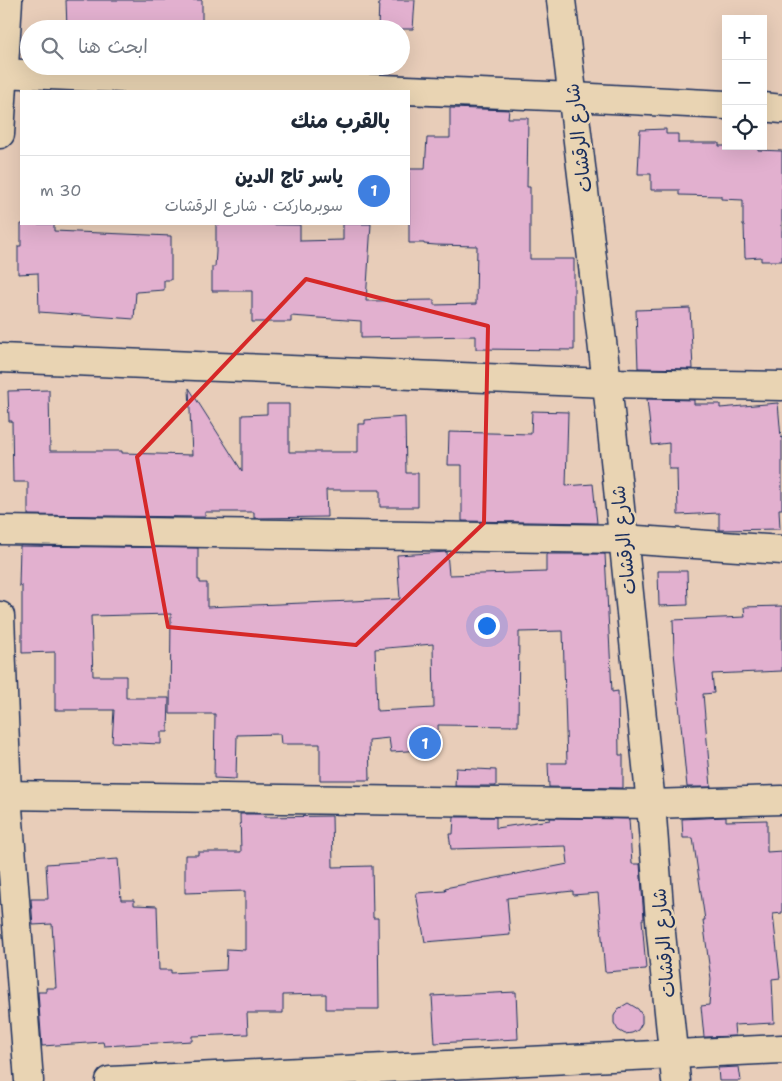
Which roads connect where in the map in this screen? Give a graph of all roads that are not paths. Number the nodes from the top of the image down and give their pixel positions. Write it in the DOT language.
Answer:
graph roads {
  1 [pos="8,0"];
  2 [pos="561,0"];
  3 [pos="1,73"];
  4 [pos="20,74"];
  5 [pos="49,75"];
  6 [pos="406,90"];
  7 [pos="410,90"];
  8 [pos="573,97"];
  9 [pos="722,105"];
  10 [pos="767,108"];
  11 [pos="782,108"];
  12 [pos="0,134"];
  13 [pos="0,358"];
  14 [pos="607,383"];
  15 [pos="782,386"];
  16 [pos="0,530"];
  17 [pos="623,539"];
  18 [pos="782,550"];
  19 [pos="0,616"];
  20 [pos="4,795"];
  21 [pos="782,800"];
  22 [pos="652,804"];
  23 [pos="782,1049"];
  24 [pos="674,1068"];
  25 [pos="29,1081"];
  26 [pos="110,1081"];
  1 -- 3 [label="street"];
  2 -- 8 [label="street, شارع الرقشات"];
  3 -- 4 [label="street"];
  3 -- 12 [label="street"];
  5 -- 6 [label="street"];
  7 -- 8 [label="street"];
  8 -- 9 [label="street"];
  8 -- 14 [label="street, شارع الرقشات"];
  10 -- 11 [label="street"];
  13 -- 14 [label="street"];
  14 -- 15 [label="street"];
  14 -- 17 [label="street, شارع الرقشات"];
  16 -- 17 [label="street"];
  17 -- 18 [label="street"];
  17 -- 22 [label="street, شارع الرقشات"];
  19 -- 20 [label="street"];
  20 -- 22 [label="street"];
  20 -- 25 [label="street"];
  21 -- 22 [label="street"];
  22 -- 24 [label="street, شارع الرقشات"];
  23 -- 24 [label="street"];
  24 -- 26 [label="street"];
}
